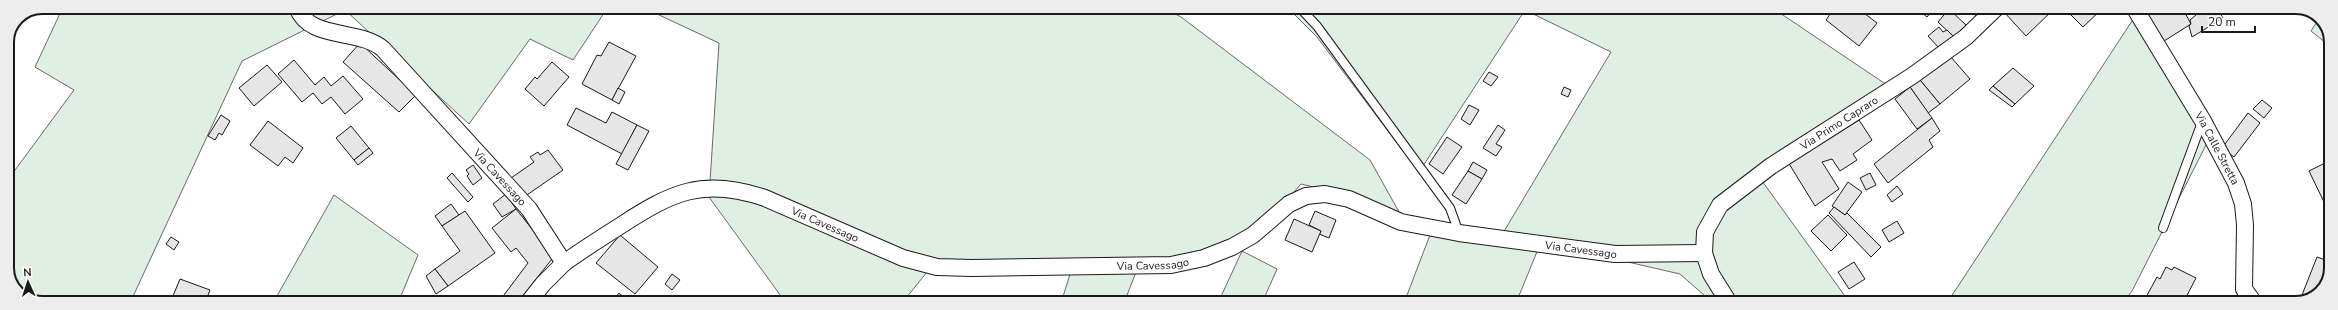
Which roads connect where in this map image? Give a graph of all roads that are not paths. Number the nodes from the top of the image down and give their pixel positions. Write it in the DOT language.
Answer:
graph roads {
  1 [pos="302,14"];
  2 [pos="1305,14"];
  3 [pos="1990,14"];
  4 [pos="2138,14"];
  5 [pos="2203,122"];
  6 [pos="2163,228"];
  7 [pos="1459,233"];
  8 [pos="1704,254"];
  9 [pos="564,263"];
  10 [pos="534,296"];
  11 [pos="1725,296"];
  12 [pos="2249,296"];
  1 -- 9 [label="street, Via Cavessago"];
  2 -- 7 [label="lane"];
  3 -- 8 [label="street, Via Primo Capraro"];
  4 -- 5 [label="street, Via Calle Stretta"];
  5 -- 6 [label="lane"];
  5 -- 12 [label="street, Via Calle Stretta"];
  7 -- 8 [label="street, Via Cavessago"];
  7 -- 9 [label="street, Via Cavessago"];
  8 -- 11 [label="street"];
  9 -- 10 [label="street"];
}
